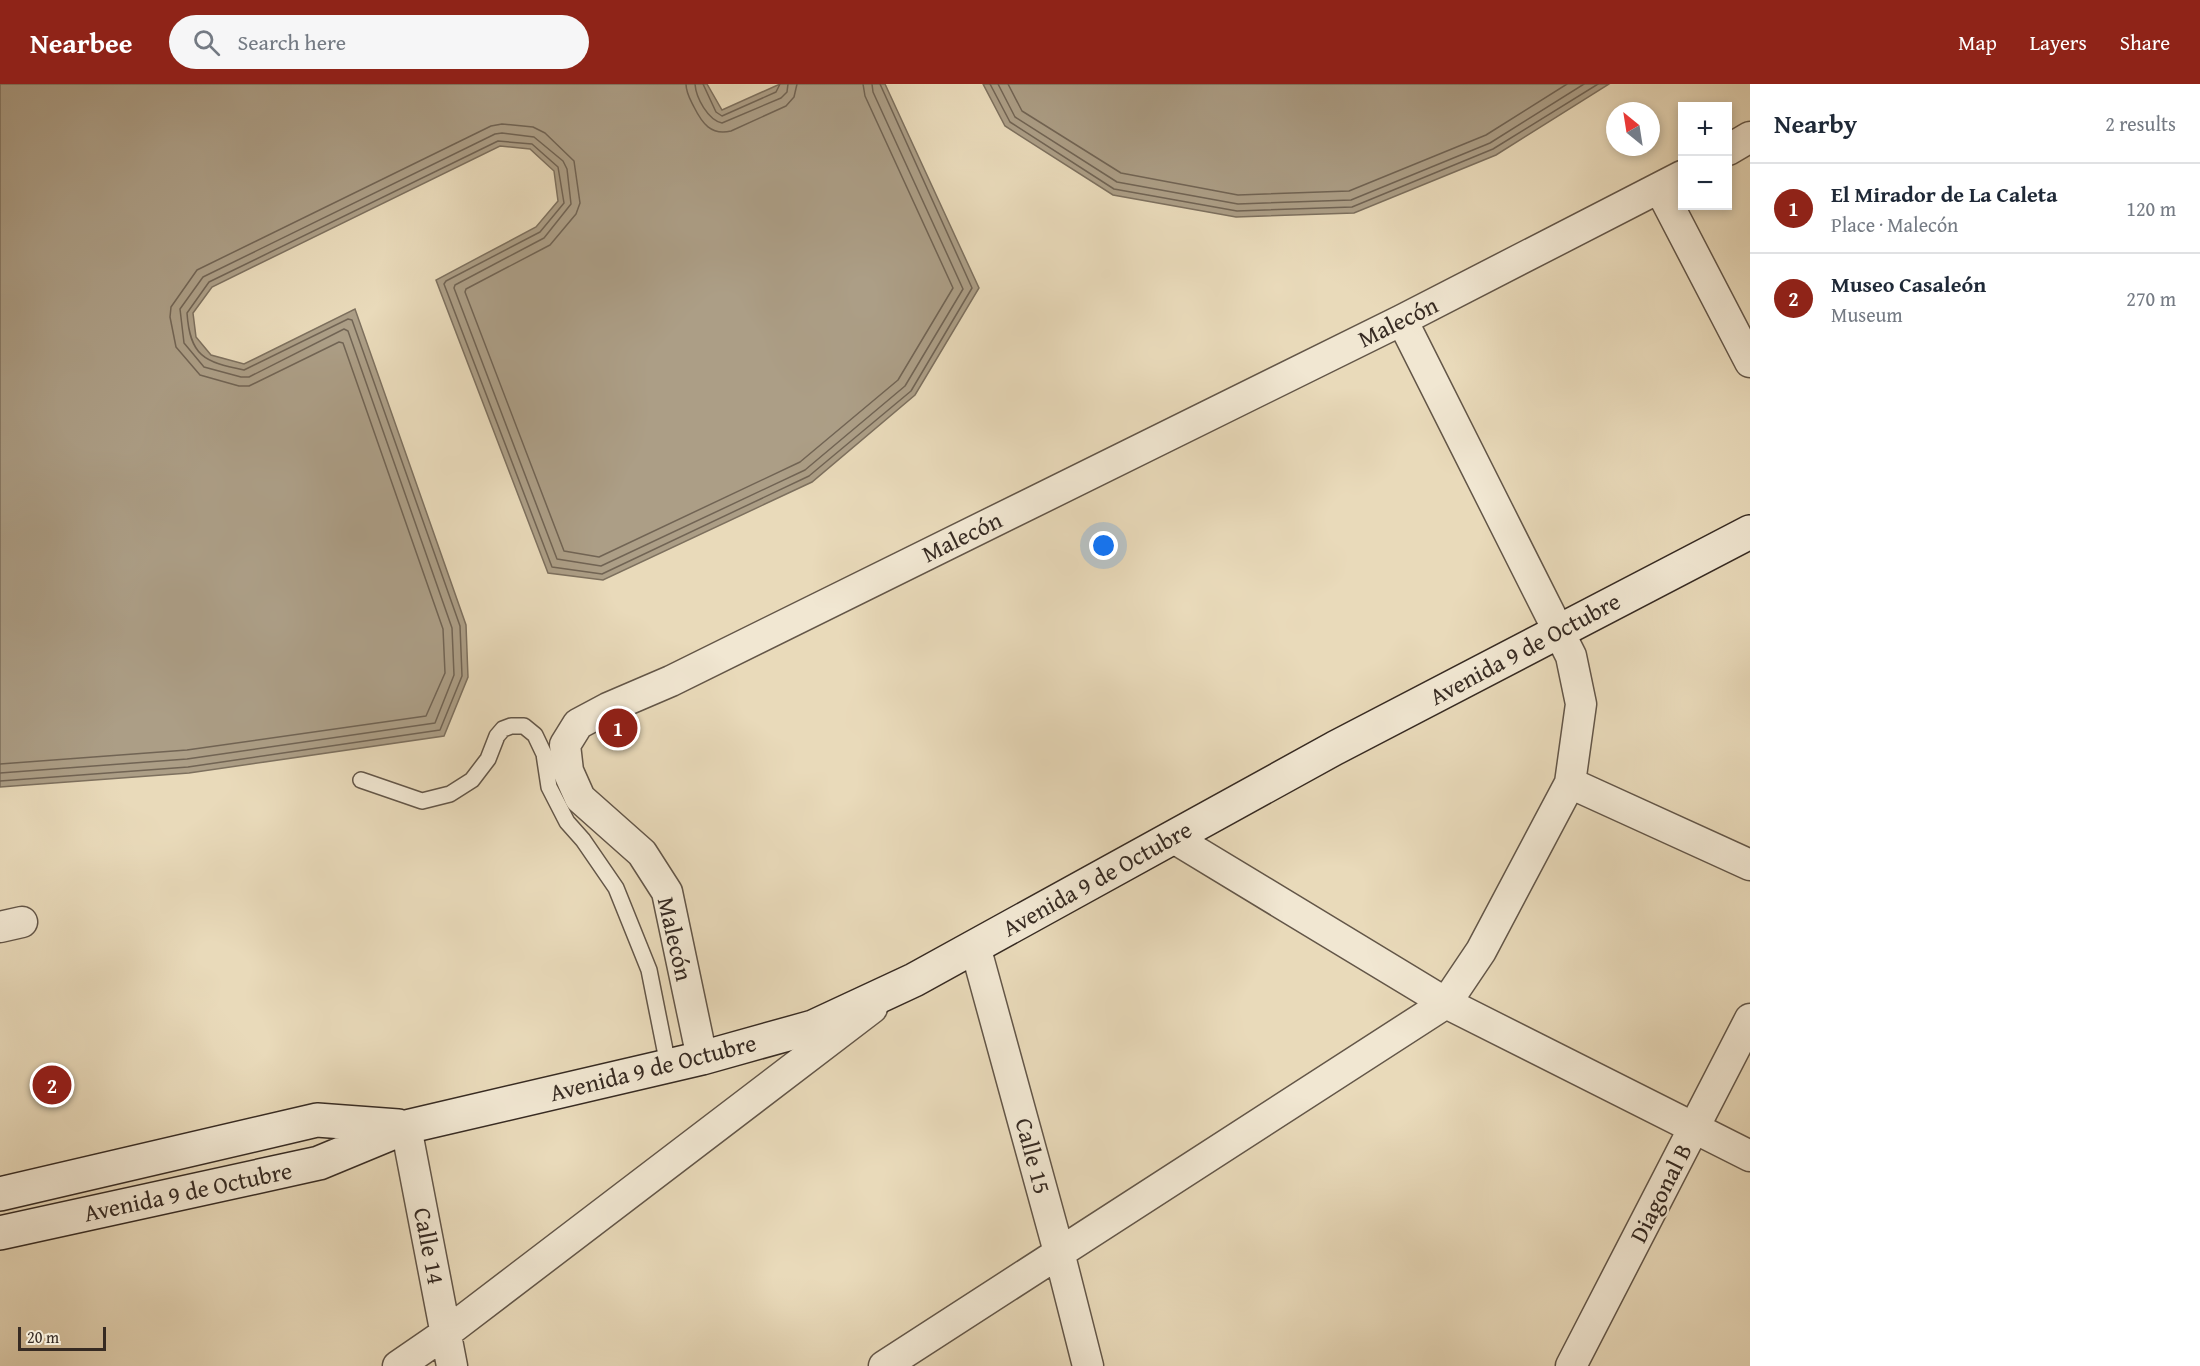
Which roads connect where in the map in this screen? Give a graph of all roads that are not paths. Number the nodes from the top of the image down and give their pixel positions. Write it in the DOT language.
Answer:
graph roads {
  1 [pos="1750,137"];
  2 [pos="1732,148"];
  3 [pos="1671,183"];
  4 [pos="1402,320"];
  5 [pos="1750,362"];
  6 [pos="1750,532"];
  7 [pos="1559,631"];
  8 [pos="361,780"];
  9 [pos="1570,783"];
  10 [pos="1172,837"];
  11 [pos="1750,864"];
  12 [pos="975,946"];
  13 [pos="903,984"];
  14 [pos="1446,1003"];
  15 [pos="1750,1019"];
  16 [pos="702,1058"];
  17 [pos="668,1065"];
  18 [pos="406,1127"];
  19 [pos="1695,1127"];
  20 [pos="1750,1156"];
  21 [pos="0,1194"];
  22 [pos="0,1233"];
  23 [pos="1059,1252"];
  24 [pos="446,1333"];
  25 [pos="398,1366"];
  26 [pos="452,1366"];
  27 [pos="884,1366"];
  28 [pos="1088,1366"];
  29 [pos="1571,1366"];
  1 -- 2 [label="street"];
  3 -- 4 [label="street, Malecón"];
  3 -- 5 [label="street"];
  4 -- 7 [label="street"];
  4 -- 16 [label="street, Malecón"];
  6 -- 7 [label="main road, Avenida 9 de Octubre"];
  7 -- 9 [label="street"];
  7 -- 10 [label="main road, Avenida 9 de Octubre"];
  8 -- 17 [label="lane"];
  9 -- 11 [label="street"];
  9 -- 14 [label="street"];
  10 -- 12 [label="main road, Avenida 9 de Octubre"];
  10 -- 14 [label="street"];
  12 -- 13 [label="main road, Avenida 9 de Octubre"];
  12 -- 23 [label="street, Calle 15"];
  13 -- 16 [label="main road, Avenida 9 de Octubre"];
  13 -- 24 [label="street"];
  14 -- 19 [label="street"];
  14 -- 23 [label="street"];
  15 -- 19 [label="street, Diagonal B"];
  16 -- 17 [label="main road, Avenida 9 de Octubre"];
  17 -- 18 [label="main road, Avenida 9 de Octubre"];
  18 -- 21 [label="main road, Avenida 9 de Octubre"];
  18 -- 22 [label="main road, Avenida 9 de Octubre"];
  18 -- 24 [label="street, Calle 14"];
  19 -- 20 [label="street"];
  19 -- 29 [label="street, Diagonal B"];
  23 -- 27 [label="street"];
  23 -- 28 [label="street, Calle 15"];
  24 -- 25 [label="street"];
  24 -- 26 [label="street, Calle 14"];
}
